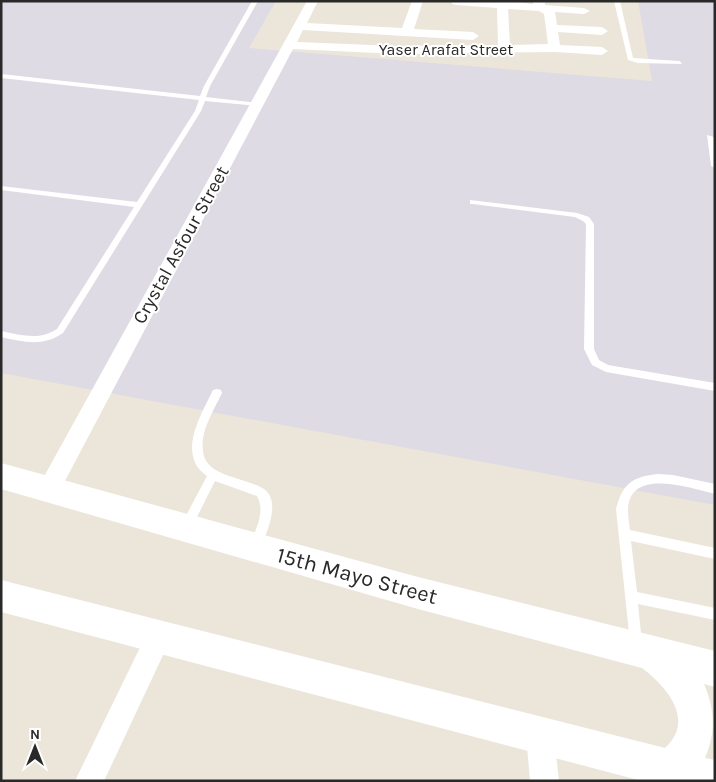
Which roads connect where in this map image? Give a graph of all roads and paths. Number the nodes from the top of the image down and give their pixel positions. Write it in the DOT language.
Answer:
graph roads {
  1 [pos="255,1"];
  2 [pos="313,1"];
  3 [pos="418,1"];
  4 [pos="617,1"];
  5 [pos="502,3"];
  6 [pos="540,4"];
  7 [pos="456,5"];
  8 [pos="584,11"];
  9 [pos="300,26"];
  10 [pos="551,28"];
  11 [pos="602,31"];
  12 [pos="407,32"];
  13 [pos="473,36"];
  14 [pos="290,45"];
  15 [pos="555,48"];
  16 [pos="504,49"];
  17 [pos="602,51"];
  18 [pos="679,63"];
  19 [pos="1,76"];
  20 [pos="203,98"];
  21 [pos="258,105"];
  22 [pos="710,137"];
  23 [pos="715,166"];
  24 [pos="1,188"];
  25 [pos="473,202"];
  26 [pos="139,205"];
  27 [pos="1,334"];
  28 [pos="715,387"];
  29 [pos="217,393"];
  30 [pos="213,475"];
  31 [pos="1,476"];
  32 [pos="49,489"];
  33 [pos="715,489"];
  34 [pos="186,528"];
  35 [pos="625,534"];
  36 [pos="254,547"];
  37 [pos="715,554"];
  38 [pos="1,596"];
  39 [pos="632,596"];
  40 [pos="715,614"];
  41 [pos="159,636"];
  42 [pos="644,651"];
  43 [pos="715,669"];
  44 [pos="540,735"];
  45 [pos="671,770"];
  46 [pos="715,780"];
  47 [pos="89,781"];
  48 [pos="545,781"];
  1 -- 20 [label="lane"];
  2 -- 9 [label="street, Crystal Asfour Street"];
  3 -- 12 [label="street"];
  4 -- 18 [label="lane"];
  5 -- 6 [label="street"];
  5 -- 7 [label="street"];
  5 -- 16 [label="street"];
  6 -- 8 [label="street"];
  6 -- 10 [label="street"];
  9 -- 12 [label="street"];
  9 -- 14 [label="street, Crystal Asfour Street"];
  10 -- 11 [label="street"];
  10 -- 15 [label="street"];
  12 -- 13 [label="street"];
  14 -- 16 [label="street, Yaser Arafat Street"];
  14 -- 21 [label="street, Crystal Asfour Street"];
  15 -- 16 [label="street, Yaser Arafat Street"];
  15 -- 17 [label="street, Yaser Arafat Street"];
  19 -- 20 [label="lane"];
  20 -- 21 [label="lane"];
  20 -- 26 [label="lane"];
  21 -- 32 [label="street, Crystal Asfour Street"];
  22 -- 23 [label="lane"];
  24 -- 26 [label="lane"];
  25 -- 28 [label="lane"];
  26 -- 27 [label="lane"];
  29 -- 30 [label="lane"];
  30 -- 34 [label="lane"];
  30 -- 36 [label="lane"];
  31 -- 32 [label="main road, 15th Mayo Street"];
  32 -- 34 [label="main road, 15th Mayo Street"];
  33 -- 35 [label="lane"];
  34 -- 36 [label="main road, 15th Mayo Street"];
  35 -- 37 [label="lane"];
  35 -- 39 [label="lane"];
  36 -- 42 [label="main road, 15th Mayo Street"];
  38 -- 41 [label="main road"];
  39 -- 40 [label="lane"];
  39 -- 42 [label="lane"];
  41 -- 44 [label="main road"];
  41 -- 47 [label="street"];
  42 -- 43 [label="main road, 15th Mayo Street"];
  42 -- 45 [label="main road"];
  44 -- 45 [label="main road"];
  44 -- 48 [label="street"];
  45 -- 46 [label="main road"];
}
